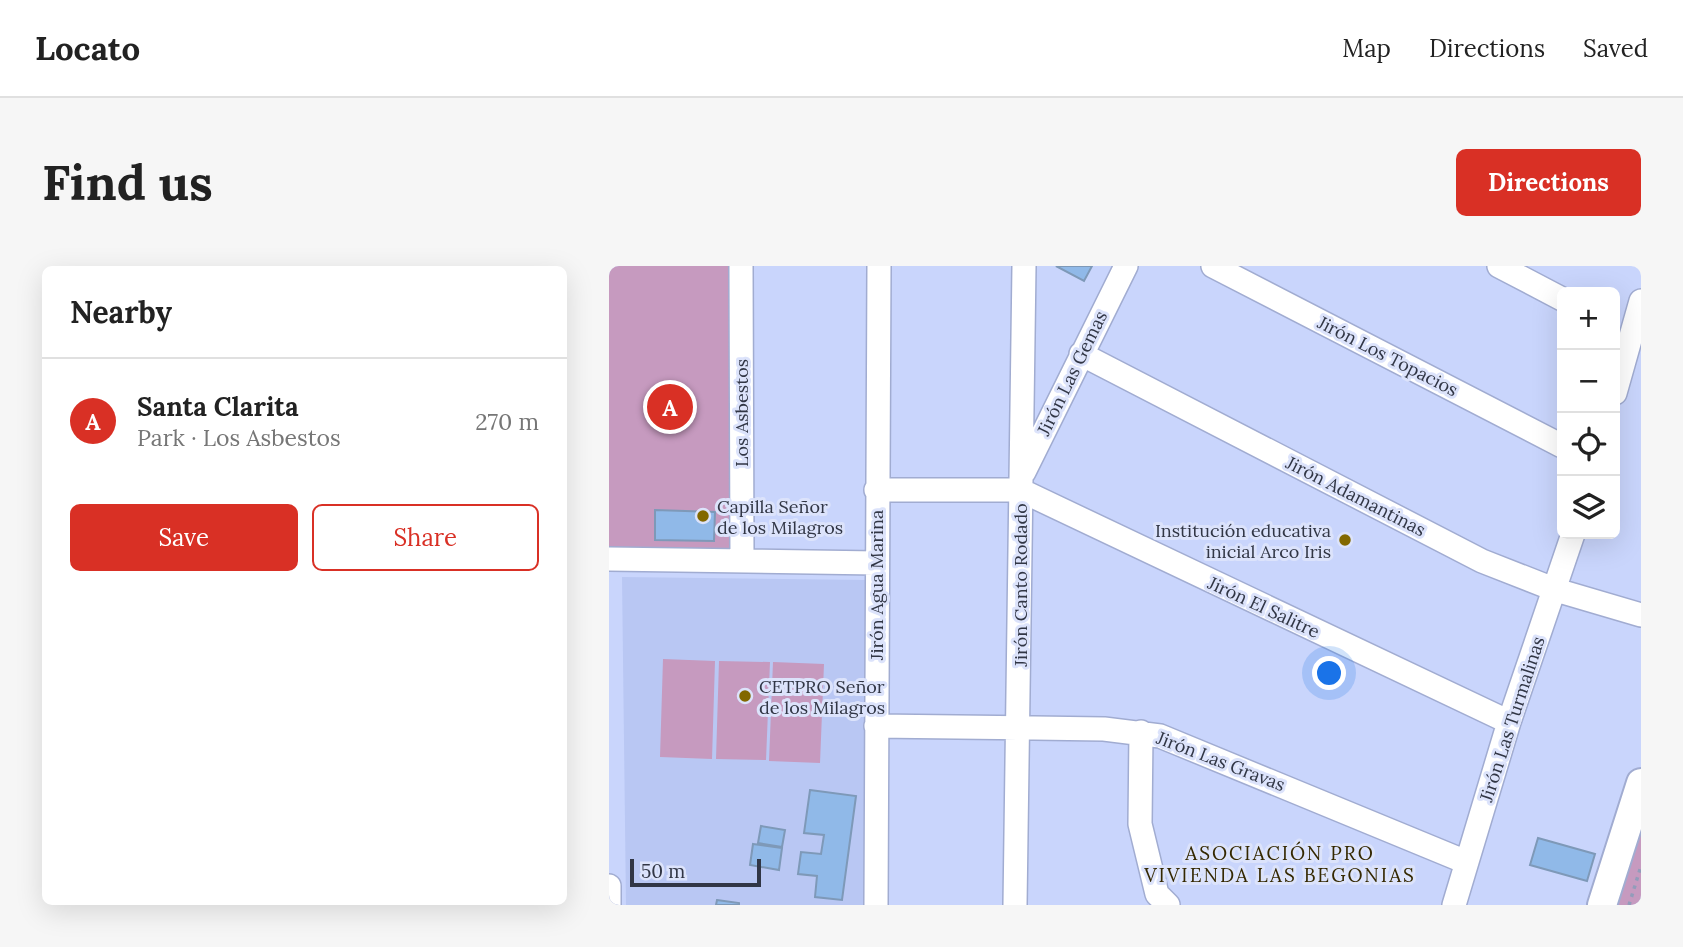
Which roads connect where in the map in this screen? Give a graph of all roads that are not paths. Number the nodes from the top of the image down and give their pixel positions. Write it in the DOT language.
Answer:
graph roads {
  1 [pos="741,266"];
  2 [pos="879,266"];
  3 [pos="1024,266"];
  4 [pos="1126,266"];
  5 [pos="1213,266"];
  6 [pos="1499,266"];
  7 [pos="1557,296"];
  8 [pos="1641,301"];
  9 [pos="1623,330"];
  10 [pos="1081,354"];
  11 [pos="1620,354"];
  12 [pos="1557,443"];
  13 [pos="1020,486"];
  14 [pos="876,490"];
  15 [pos="1571,539"];
  16 [pos="609,559"];
  17 [pos="742,560"];
  18 [pos="877,563"];
  19 [pos="1556,590"];
  20 [pos="1641,615"];
  21 [pos="1509,722"];
  22 [pos="876,726"];
  23 [pos="1019,727"];
  24 [pos="1142,732"];
  25 [pos="1641,783"];
  26 [pos="1466,863"];
  27 [pos="609,886"];
  28 [pos="609,905"];
  29 [pos="876,905"];
  30 [pos="1015,905"];
  31 [pos="1168,905"];
  32 [pos="1454,905"];
  33 [pos="1602,905"];
  1 -- 17 [label="street, Los Asbestos"];
  2 -- 14 [label="street, Jirón Agua Marina"];
  3 -- 13 [label="street, Jirón Canto Rodado"];
  4 -- 10 [label="street, Jirón Las Gemas"];
  5 -- 12 [label="street, Jirón Los Topacios"];
  6 -- 7 [label="street"];
  8 -- 9 [label="street"];
  9 -- 11 [label="street"];
  10 -- 13 [label="street, Jirón Las Gemas"];
  10 -- 19 [label="street, Jirón Adamantinas"];
  13 -- 14 [label="street"];
  13 -- 21 [label="street, Jirón El Salitre"];
  13 -- 23 [label="street, Jirón Canto Rodado"];
  14 -- 18 [label="street, Jirón Agua Marina"];
  15 -- 19 [label="street, Jirón Las Turmalinas"];
  16 -- 17 [label="street"];
  17 -- 18 [label="street"];
  18 -- 22 [label="street, Jirón Agua Marina"];
  19 -- 20 [label="street, Jirón Adamantinas"];
  19 -- 21 [label="street, Jirón Las Turmalinas"];
  21 -- 26 [label="street, Jirón Las Turmalinas"];
  22 -- 23 [label="street, Jirón Las Gravas"];
  22 -- 29 [label="street, Jirón Agua Marina"];
  23 -- 24 [label="street, Jirón Las Gravas"];
  23 -- 30 [label="street, Jirón Canto Rodado"];
  24 -- 26 [label="street, Jirón Las Gravas"];
  24 -- 31 [label="street"];
  25 -- 33 [label="main road"];
  26 -- 32 [label="street, Jirón Las Turmalinas"];
  27 -- 28 [label="street"];
}
